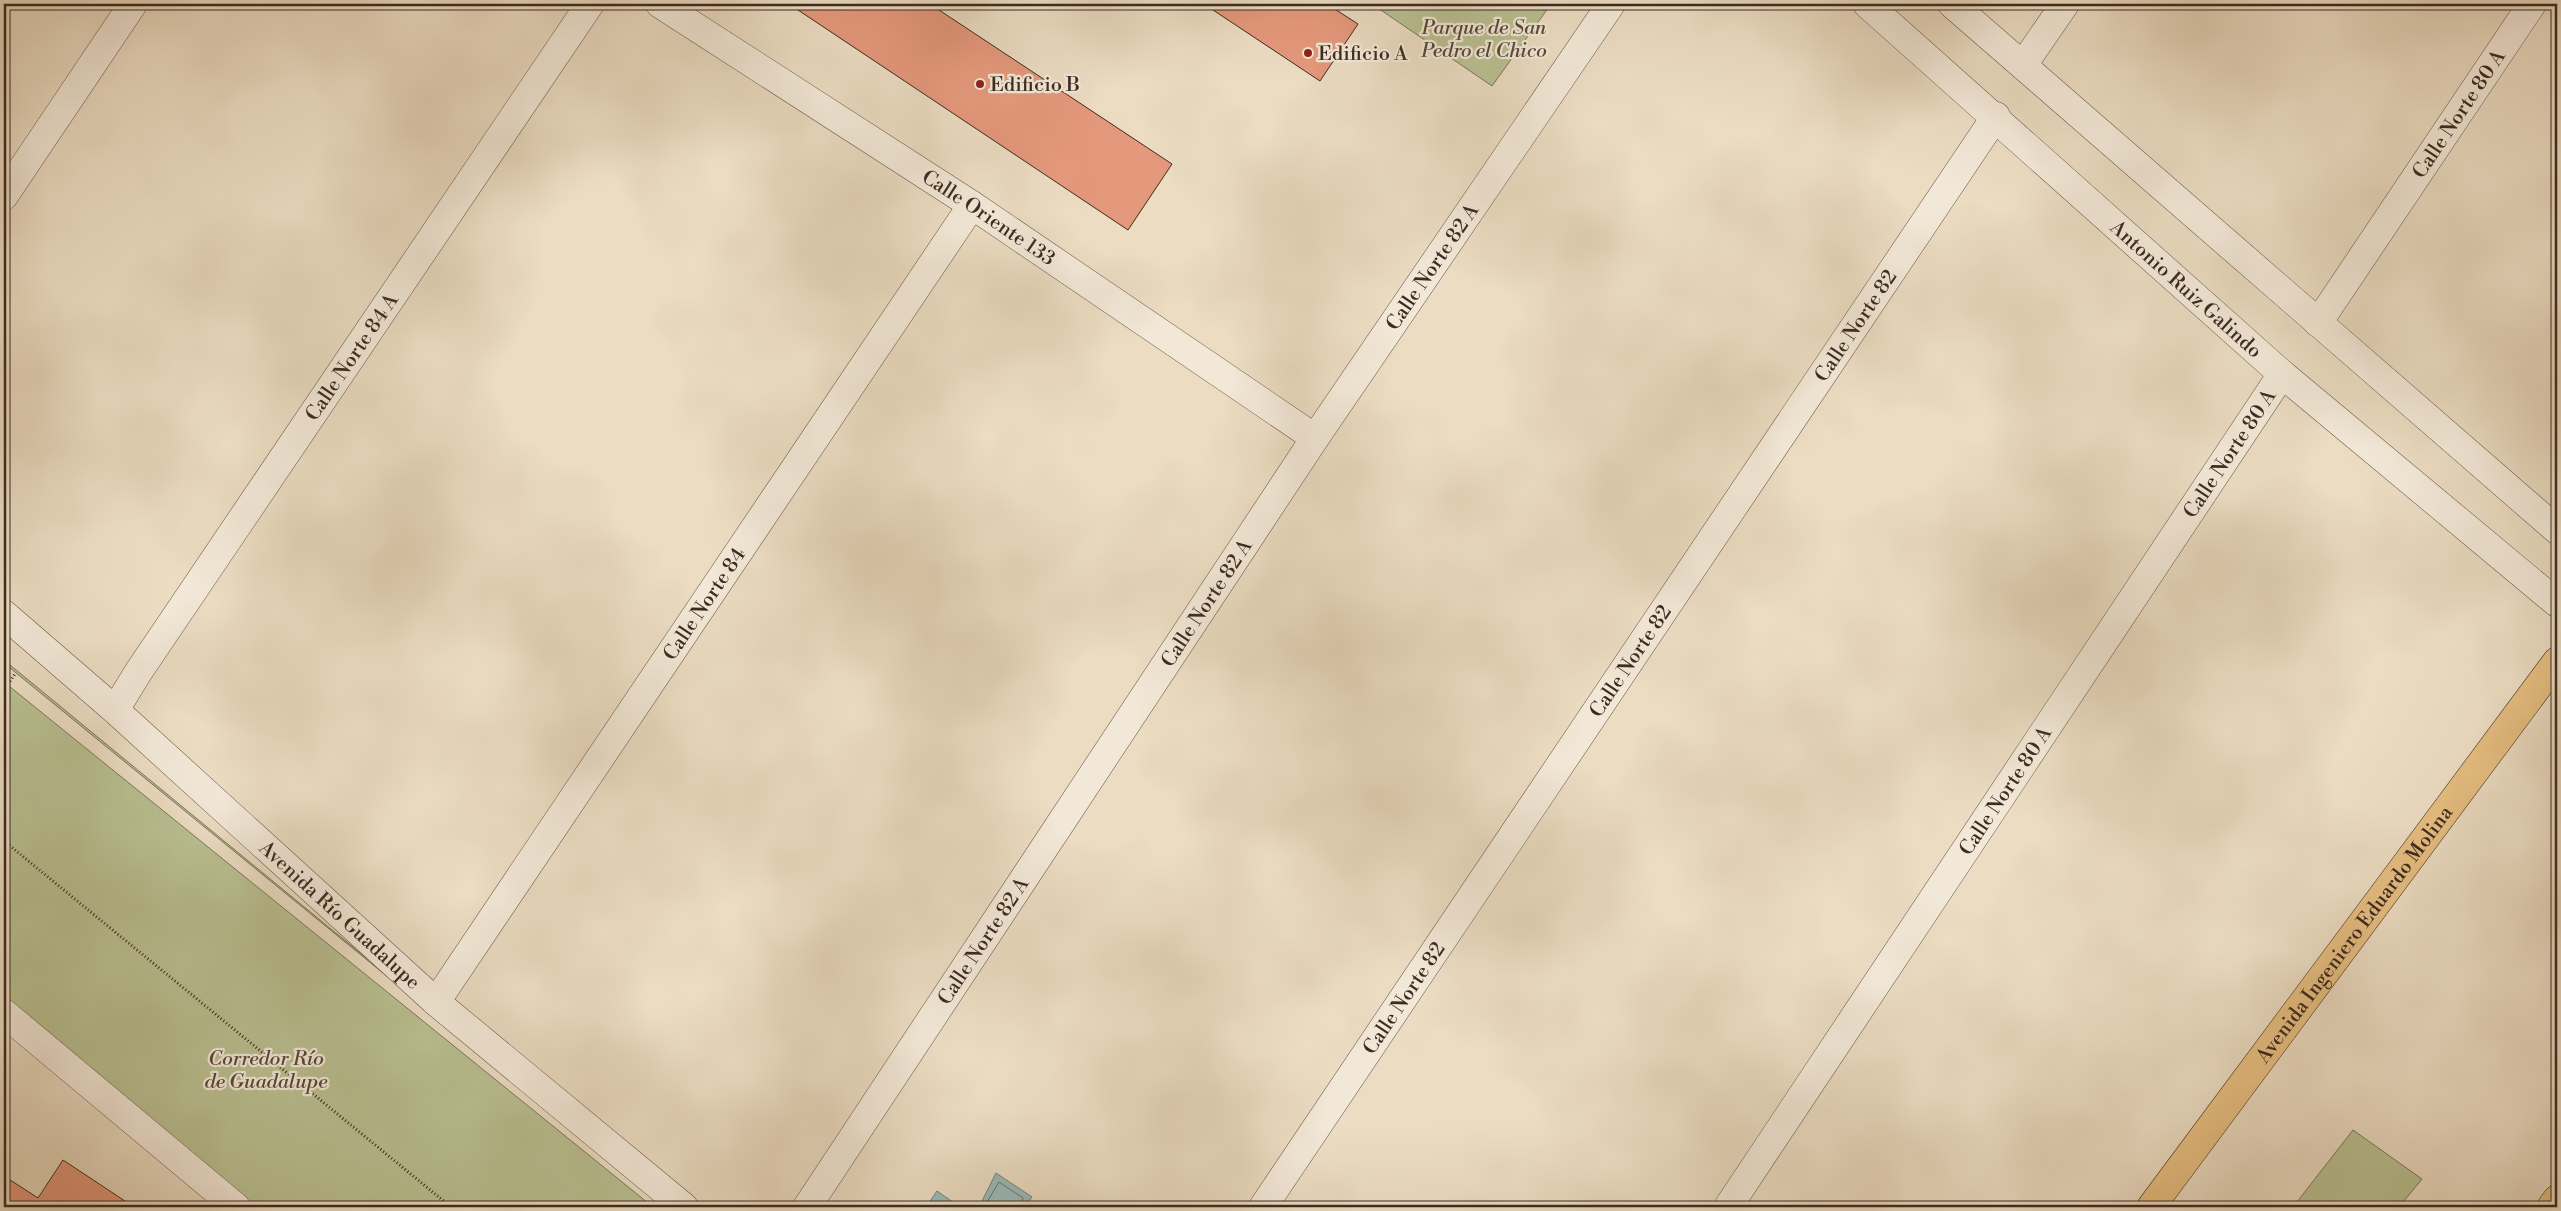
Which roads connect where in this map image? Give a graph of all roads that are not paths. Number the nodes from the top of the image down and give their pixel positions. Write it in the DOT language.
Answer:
graph roads {
  1 [pos="133,4"];
  2 [pos="590,4"];
  3 [pos="660,4"];
  4 [pos="1612,4"];
  5 [pos="1868,4"];
  6 [pos="1952,4"];
  7 [pos="2065,4"];
  8 [pos="2532,4"];
  9 [pos="2023,65"];
  10 [pos="1996,116"];
  11 [pos="4,196"];
  12 [pos="972,205"];
  13 [pos="2318,323"];
  14 [pos="2282,374"];
  15 [pos="1315,438"];
  16 [pos="2557,530"];
  17 [pos="2557,603"];
  18 [pos="4,614"];
  19 [pos="2557,661"];
  20 [pos="115,710"];
  21 [pos="436,1002"];
  22 [pos="4,1013"];
  23 [pos="2557,1199"];
  24 [pos="236,1207"];
  25 [pos="684,1207"];
  26 [pos="807,1207"];
  27 [pos="1263,1207"];
  28 [pos="1728,1207"];
  29 [pos="2151,1207"];
  30 [pos="2551,1207"];
  1 -- 11 [label="street"];
  2 -- 20 [label="street, Calle Norte 84 A"];
  3 -- 12 [label="street, Calle Oriente 133"];
  4 -- 15 [label="street, Calle Norte 82 A"];
  5 -- 10 [label="street, Antonio Ruiz Galindo"];
  6 -- 9 [label="street"];
  7 -- 9 [label="street"];
  8 -- 13 [label="street, Calle Norte 80 A"];
  9 -- 13 [label="street"];
  10 -- 14 [label="street, Antonio Ruiz Galindo"];
  10 -- 27 [label="street, Calle Norte 82"];
  12 -- 15 [label="street, Calle Oriente 133"];
  12 -- 21 [label="street, Calle Norte 84"];
  13 -- 16 [label="street"];
  14 -- 17 [label="street, Antonio Ruiz Galindo"];
  14 -- 28 [label="street, Calle Norte 80 A"];
  15 -- 26 [label="street, Calle Norte 82 A"];
  18 -- 20 [label="street, Avenida Río Guadalupe"];
  19 -- 29 [label="main road, Avenida Ingeniero Eduardo Molina"];
  20 -- 21 [label="street, Avenida Río Guadalupe"];
  21 -- 25 [label="street, Avenida Río Guadalupe"];
  22 -- 24 [label="street"];
  23 -- 30 [label="main road"];
}
